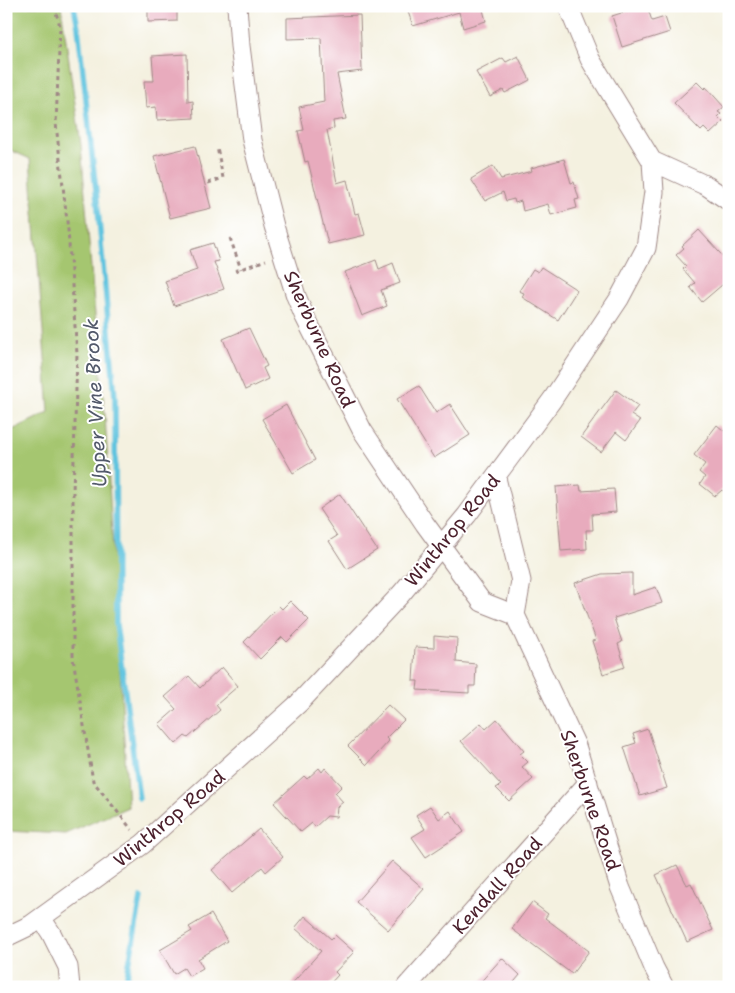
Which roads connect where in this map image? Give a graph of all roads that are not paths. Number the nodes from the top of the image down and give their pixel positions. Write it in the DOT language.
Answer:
graph roads {
  1 [pos="237,6"];
  2 [pos="568,6"];
  3 [pos="652,161"];
  4 [pos="729,201"];
  5 [pos="496,478"];
  6 [pos="441,547"];
  7 [pos="515,615"];
  8 [pos="588,783"];
  9 [pos="42,918"];
  10 [pos="6,937"];
  11 [pos="70,987"];
  12 [pos="406,987"];
  13 [pos="664,987"];
  1 -- 6 [label="street, Sherburne Road"];
  2 -- 3 [label="street, Winthrop Road"];
  3 -- 4 [label="street"];
  3 -- 5 [label="street, Winthrop Road"];
  5 -- 6 [label="street, Winthrop Road"];
  5 -- 7 [label="street"];
  6 -- 7 [label="street, Sherburne Road"];
  6 -- 9 [label="street, Winthrop Road"];
  7 -- 8 [label="street, Sherburne Road"];
  8 -- 12 [label="street, Kendall Road"];
  8 -- 13 [label="street, Sherburne Road"];
  9 -- 10 [label="street, Winthrop Road"];
  9 -- 11 [label="street"];
}
